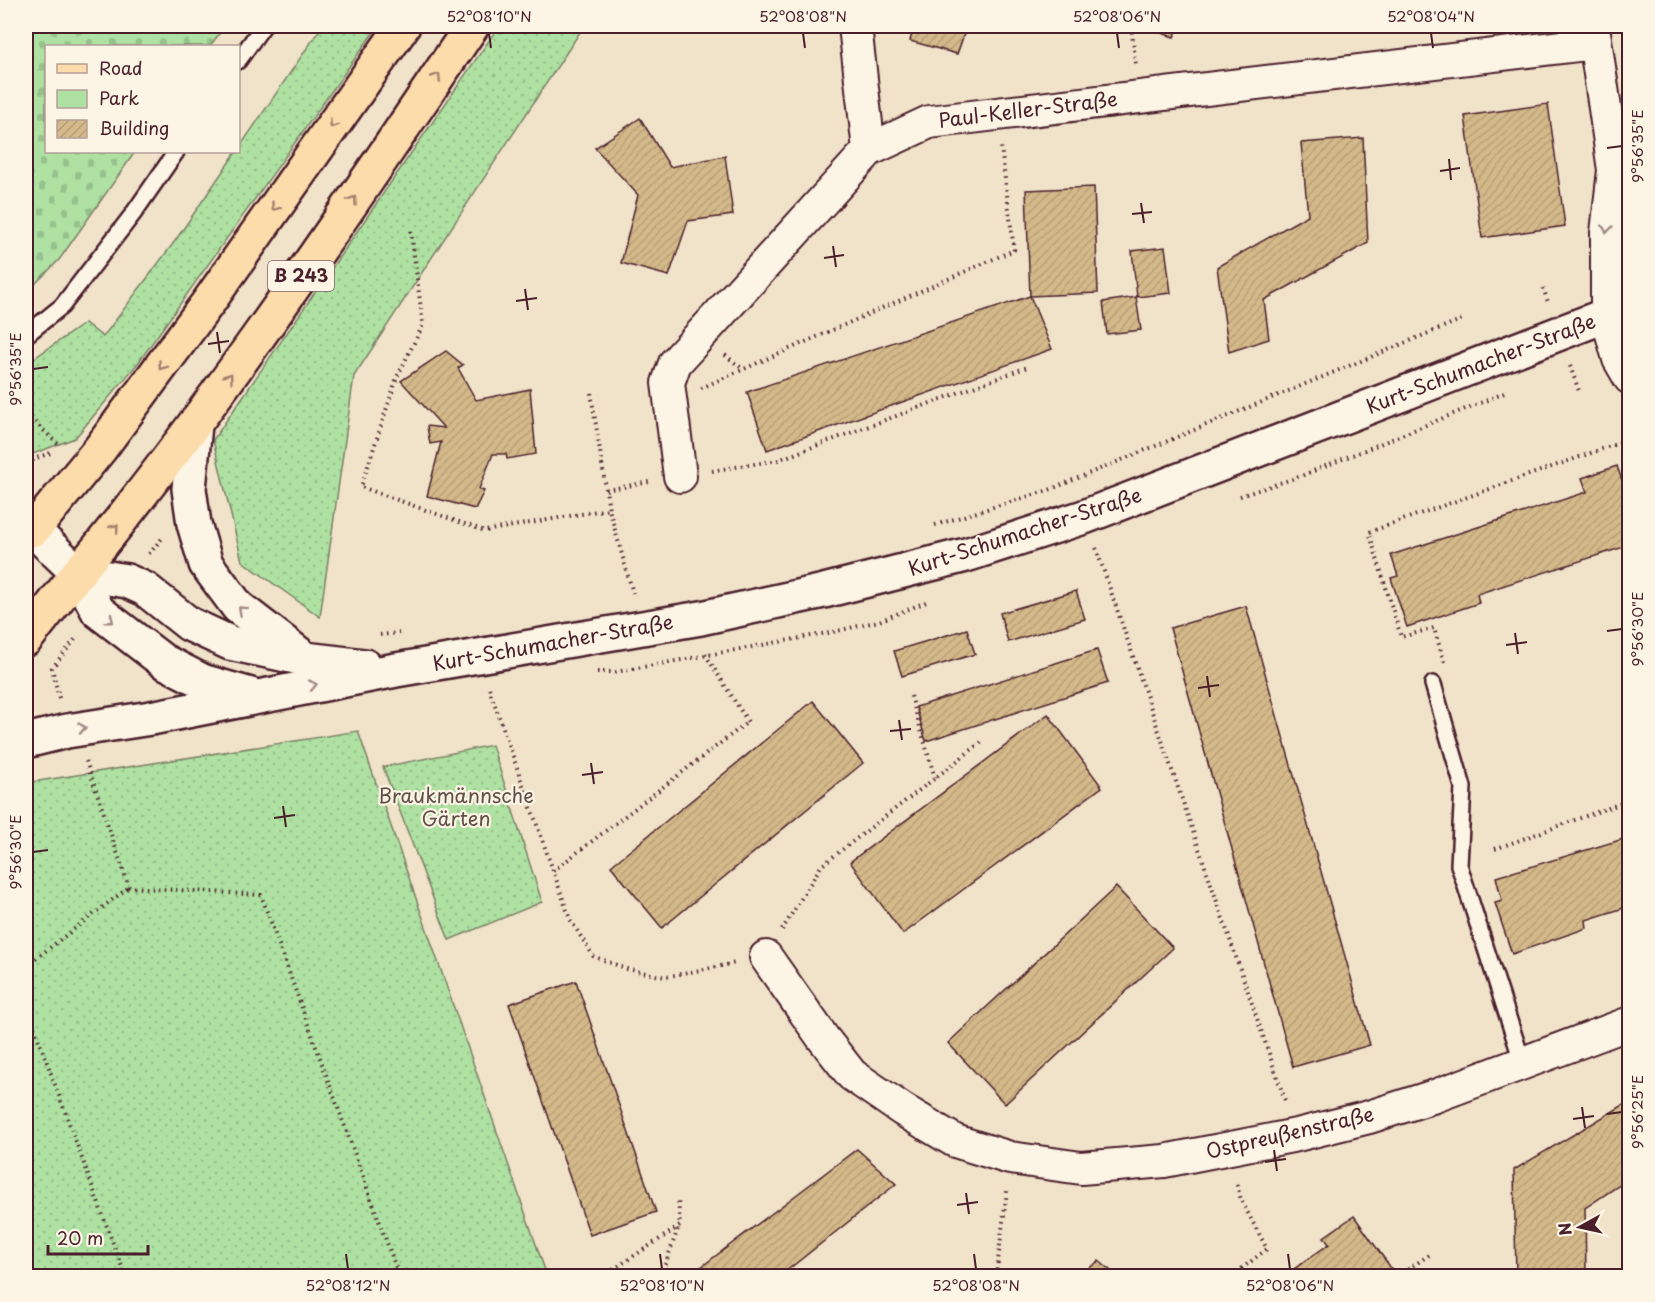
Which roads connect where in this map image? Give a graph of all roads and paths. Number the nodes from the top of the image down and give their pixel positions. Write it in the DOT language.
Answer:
graph roads {
  1 [pos="263,26"];
  2 [pos="404,26"];
  3 [pos="472,26"];
  4 [pos="855,26"];
  5 [pos="1131,26"];
  6 [pos="1594,34"];
  7 [pos="240,58"];
  8 [pos="1140,97"];
  9 [pos="997,114"];
  10 [pos="869,150"];
  11 [pos="175,153"];
  12 [pos="1625,185"];
  13 [pos="411,231"];
  14 [pos="1618,311"];
  15 [pos="1465,318"];
  16 [pos="26,335"];
  17 [pos="1030,366"];
  18 [pos="1629,378"];
  19 [pos="591,393"];
  20 [pos="670,402"];
  21 [pos="26,414"];
  22 [pos="195,424"];
  23 [pos="1629,439"];
  24 [pos="63,448"];
  25 [pos="681,476"];
  26 [pos="606,490"];
  27 [pos="609,509"];
  28 [pos="930,527"];
  29 [pos="28,530"];
  30 [pos="1094,543"];
  31 [pos="1628,572"];
  32 [pos="78,573"];
  33 [pos="1629,586"];
  34 [pos="644,591"];
  35 [pos="633,593"];
  36 [pos="622,596"];
  37 [pos="701,618"];
  38 [pos="400,633"];
  39 [pos="377,635"];
  40 [pos="26,639"];
  41 [pos="483,654"];
  42 [pos="305,659"];
  43 [pos="1446,669"];
  44 [pos="396,670"];
  45 [pos="1433,684"];
  46 [pos="255,696"];
  47 [pos="911,696"];
  48 [pos="26,741"];
  49 [pos="983,741"];
  50 [pos="84,754"];
  51 [pos="935,778"];
  52 [pos="1629,800"];
  53 [pos="1495,849"];
  54 [pos="553,871"];
  55 [pos="129,887"];
  56 [pos="765,957"];
  57 [pos="26,966"];
  58 [pos="26,1005"];
  59 [pos="1629,1023"];
  60 [pos="1523,1064"];
  61 [pos="1297,1135"];
  62 [pos="1229,1147"];
  63 [pos="1010,1158"];
  64 [pos="678,1198"];
  65 [pos="680,1226"];
  66 [pos="1432,1253"];
  67 [pos="125,1276"];
  68 [pos="399,1276"];
  69 [pos="603,1276"];
  70 [pos="661,1276"];
  71 [pos="996,1276"];
  72 [pos="1232,1276"];
  73 [pos="1398,1276"];
  1 -- 7 [label="lane"];
  2 -- 29 [label="main road, B 243, one-way"];
  22 -- 3 [label="main road, B 243, one-way"];
  4 -- 10 [label="street"];
  5 -- 8 [label="path"];
  6 -- 8 [label="street, Paul-Keller-Straße"];
  6 -- 12 [label="street"];
  8 -- 9 [label="street, Paul-Keller-Straße"];
  9 -- 10 [label="street, Paul-Keller-Straße"];
  9 -- 20 [label="path"];
  10 -- 20 [label="street, Paul-Keller-Straße"];
  11 -- 16 [label="lane"];
  12 -- 14 [label="street, one-way"];
  13 -- 27 [label="path"];
  14 -- 18 [label="street"];
  14 -- 37 [label="main road, Kurt-Schumacher-Straße"];
  15 -- 28 [label="path"];
  17 -- 25 [label="path"];
  19 -- 26 [label="path"];
  20 -- 25 [label="street, Paul-Keller-Straße"];
  21 -- 24 [label="path"];
  32 -- 22 [label="main road, B 243, one-way"];
  42 -- 22 [label="main road, one-way"];
  23 -- 43 [label="path"];
  25 -- 26 [label="path"];
  26 -- 27 [label="path"];
  27 -- 35 [label="path"];
  29 -- 32 [label="main road"];
  30 -- 61 [label="path"];
  31 -- 33 [label="path"];
  32 -- 40 [label="main road, B 243"];
  32 -- 42 [label="main road, Kurt-Schumacher-Straße"];
  32 -- 46 [label="main road, Kurt-Schumacher-Straße, one-way"];
  34 -- 35 [label="path"];
  35 -- 36 [label="path"];
  37 -- 41 [label="main road, Kurt-Schumacher-Straße"];
  37 -- 54 [label="path"];
  38 -- 39 [label="path"];
  41 -- 44 [label="main road, Kurt-Schumacher-Straße"];
  41 -- 54 [label="path"];
  42 -- 44 [label="main road, Kurt-Schumacher-Straße"];
  46 -- 44 [label="main road, Kurt-Schumacher-Straße, one-way"];
  45 -- 60 [label="lane"];
  48 -- 46 [label="main road, one-way"];
  47 -- 51 [label="path"];
  49 -- 51 [label="path"];
  50 -- 55 [label="path"];
  51 -- 56 [label="path"];
  52 -- 53 [label="path"];
  54 -- 56 [label="path"];
  55 -- 57 [label="path"];
  55 -- 68 [label="path"];
  56 -- 63 [label="street, Ostpreußenstraße"];
  58 -- 67 [label="path"];
  59 -- 60 [label="street, Ostpreußenstraße"];
  60 -- 61 [label="street, Ostpreußenstraße"];
  61 -- 62 [label="street, Ostpreußenstraße"];
  62 -- 63 [label="street, Ostpreußenstraße"];
  62 -- 72 [label="path"];
  63 -- 71 [label="path"];
  64 -- 65 [label="path"];
  65 -- 69 [label="path"];
  65 -- 70 [label="path"];
  66 -- 73 [label="path"];
}
